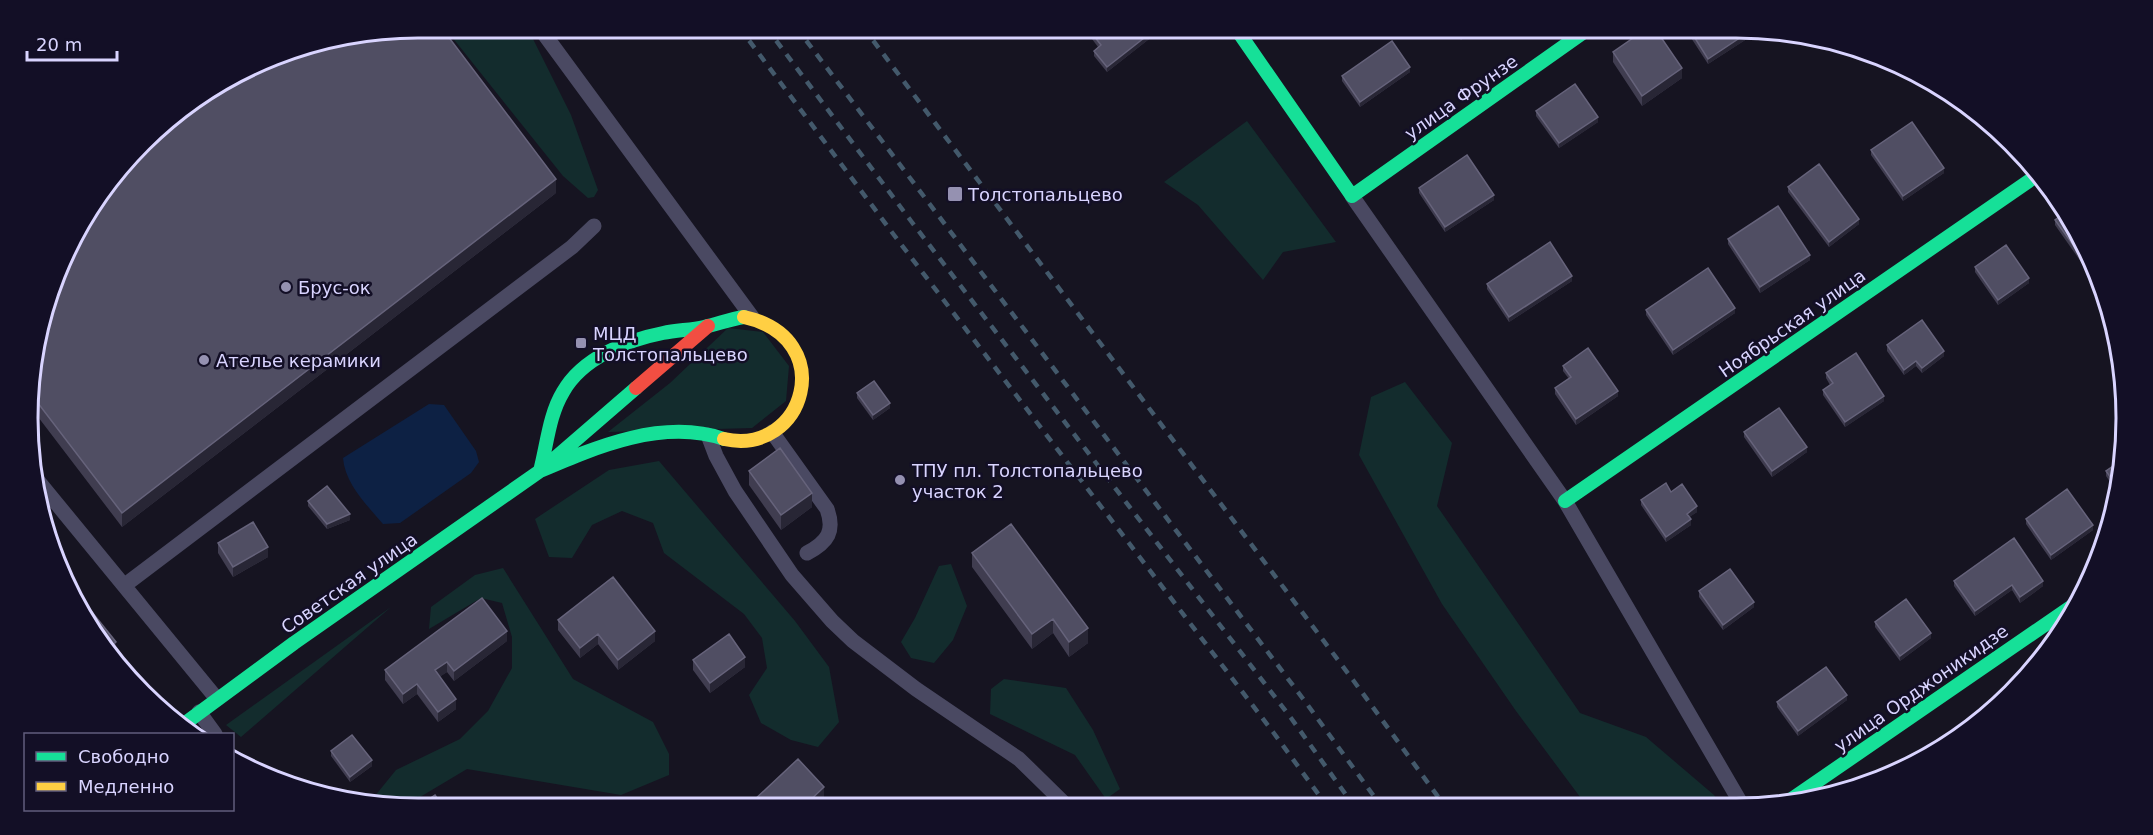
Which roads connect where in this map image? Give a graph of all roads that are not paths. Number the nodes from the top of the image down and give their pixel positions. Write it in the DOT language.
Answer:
graph roads {
  1 [pos="547,38"];
  2 [pos="1243,38"];
  3 [pos="1575,38"];
  4 [pos="2031,179"];
  5 [pos="1352,196"];
  6 [pos="594,226"];
  7 [pos="754,319"];
  8 [pos="708,326"];
  9 [pos="772,432"];
  10 [pos="708,433"];
  11 [pos="540,471"];
  12 [pos="44,489"];
  13 [pos="1565,501"];
  14 [pos="807,553"];
  15 [pos="125,585"];
  16 [pos="2061,614"];
  17 [pos="217,699"];
  18 [pos="199,712"];
  19 [pos="188,721"];
  20 [pos="214,733"];
  21 [pos="1804,791"];
  22 [pos="1059,798"];
  23 [pos="1738,798"];
  1 -- 7 [label="lane"];
  2 -- 5 [label="street"];
  3 -- 5 [label="street, улица Фрунзе"];
  4 -- 13 [label="street, Ноябрьская улица"];
  5 -- 13 [label="lane"];
  6 -- 15 [label="lane"];
  7 -- 8 [label="street"];
  7 -- 9 [label="street"];
  8 -- 11 [label="street"];
  8 -- 11 [label="street"];
  9 -- 10 [label="street"];
  9 -- 14 [label="lane"];
  10 -- 11 [label="street"];
  10 -- 22 [label="lane"];
  11 -- 17 [label="street, Советская улица"];
  12 -- 15 [label="lane"];
  13 -- 23 [label="lane"];
  15 -- 17 [label="lane"];
  16 -- 21 [label="street, улица Орджоникидзе"];
  17 -- 18 [label="street, Советская улица"];
  18 -- 19 [label="street, Советская улица"];
  18 -- 20 [label="lane"];
}
